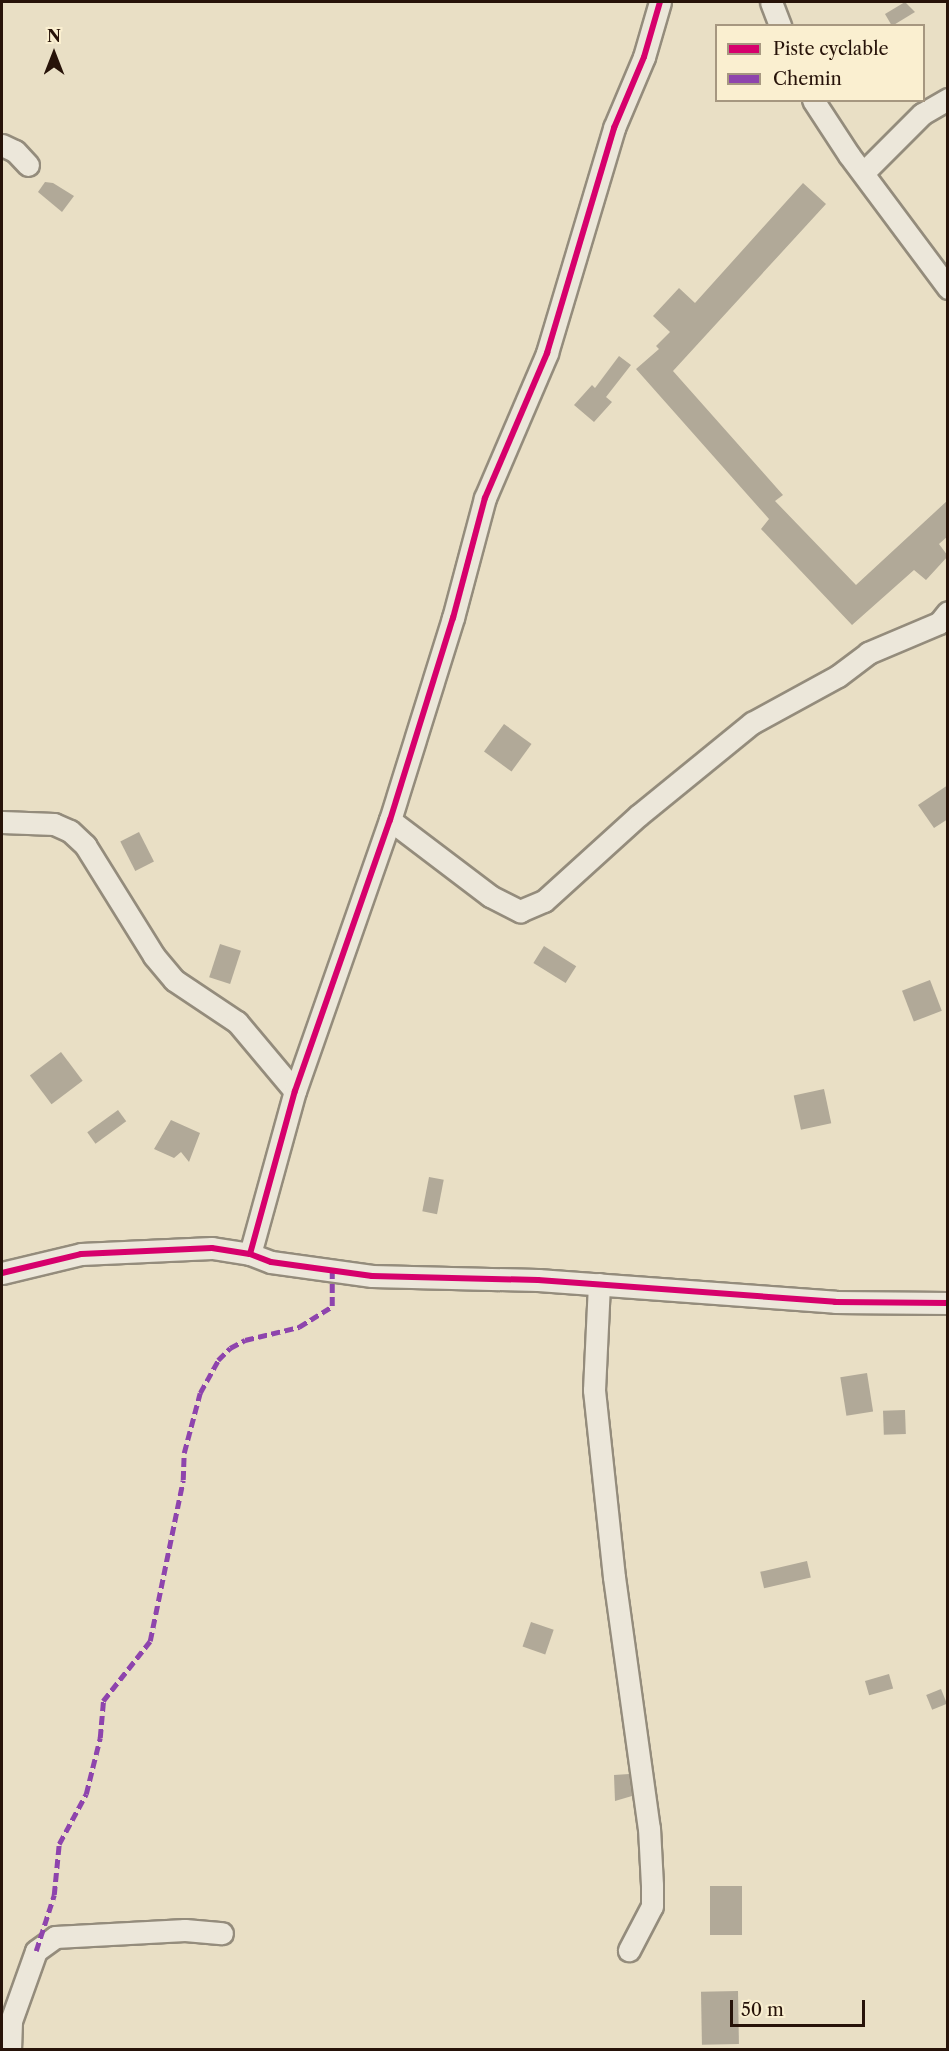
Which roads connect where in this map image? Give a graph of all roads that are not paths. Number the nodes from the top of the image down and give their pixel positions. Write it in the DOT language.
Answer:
graph roads {
  1 [pos="660,2"];
  2 [pos="771,2"];
  3 [pos="779,24"];
  4 [pos="948,99"];
  5 [pos="814,102"];
  6 [pos="2,145"];
  7 [pos="28,165"];
  8 [pos="864,172"];
  9 [pos="948,288"];
  10 [pos="948,612"];
  11 [pos="390,820"];
  12 [pos="2,822"];
  13 [pos="295,1091"];
  14 [pos="250,1254"];
  15 [pos="2,1273"];
  16 [pos="599,1284"];
  17 [pos="948,1303"];
  18 [pos="222,1933"];
  19 [pos="629,1950"];
  20 [pos="10,2049"];
  1 -- 11 [label="street"];
  2 -- 3 [label="street"];
  4 -- 8 [label="street"];
  5 -- 8 [label="street"];
  6 -- 7 [label="street"];
  8 -- 9 [label="street"];
  10 -- 11 [label="street"];
  11 -- 13 [label="street"];
  12 -- 13 [label="street"];
  13 -- 14 [label="street"];
  14 -- 15 [label="street"];
  14 -- 16 [label="street"];
  16 -- 17 [label="street"];
  16 -- 19 [label="street"];
  18 -- 20 [label="street"];
}
